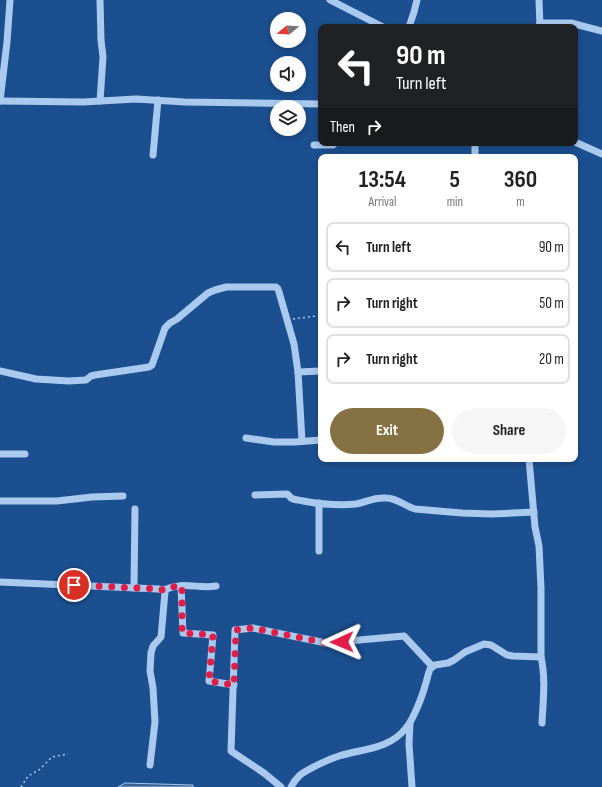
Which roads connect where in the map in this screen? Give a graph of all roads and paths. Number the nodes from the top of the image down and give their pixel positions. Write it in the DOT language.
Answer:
graph roads {
  1 [pos="10,0"];
  2 [pos="100,0"];
  3 [pos="330,0"];
  4 [pos="417,0"];
  5 [pos="539,0"];
  6 [pos="377,24"];
  7 [pos="410,24"];
  8 [pos="540,24"];
  9 [pos="556,24"];
  10 [pos="575,24"];
  11 [pos="578,25"];
  12 [pos="602,31"];
  13 [pos="1,93"];
  14 [pos="158,100"];
  15 [pos="0,101"];
  16 [pos="100,101"];
  17 [pos="318,104"];
  18 [pos="578,143"];
  19 [pos="314,145"];
  20 [pos="318,145"];
  21 [pos="602,154"];
  22 [pos="153,155"];
  23 [pos="316,316"];
  24 [pos="288,320"];
  25 [pos="0,371"];
  26 [pos="318,371"];
  27 [pos="298,372"];
  28 [pos="246,438"];
  29 [pos="318,440"];
  30 [pos="302,441"];
  31 [pos="0,454"];
  32 [pos="26,454"];
  33 [pos="529,462"];
  34 [pos="255,495"];
  35 [pos="123,496"];
  36 [pos="0,501"];
  37 [pos="319,503"];
  38 [pos="135,509"];
  39 [pos="534,512"];
  40 [pos="319,551"];
  41 [pos="0,582"];
  42 [pos="182,586"];
  43 [pos="216,586"];
  44 [pos="134,588"];
  45 [pos="164,590"];
  46 [pos="541,657"];
  47 [pos="432,666"];
  48 [pos="234,685"];
  49 [pos="410,723"];
  50 [pos="542,723"];
  51 [pos="68,754"];
  52 [pos="150,765"];
  53 [pos="21,787"];
  54 [pos="281,787"];
  55 [pos="291,787"];
  56 [pos="412,787"];
  1 -- 13 [label="street"];
  2 -- 16 [label="street"];
  3 -- 6 [label="street"];
  4 -- 7 [label="street"];
  5 -- 8 [label="street"];
  9 -- 10 [label="street"];
  11 -- 12 [label="street"];
  13 -- 15 [label="street"];
  14 -- 16 [label="street"];
  14 -- 17 [label="street"];
  14 -- 22 [label="street"];
  15 -- 16 [label="street"];
  18 -- 21 [label="street"];
  19 -- 20 [label="street"];
  23 -- 24 [label="path"];
  24 -- 25 [label="street"];
  24 -- 27 [label="street"];
  26 -- 27 [label="street"];
  27 -- 30 [label="street"];
  28 -- 30 [label="street"];
  29 -- 30 [label="street"];
  31 -- 32 [label="street"];
  33 -- 39 [label="street"];
  34 -- 37 [label="street"];
  35 -- 36 [label="street"];
  37 -- 39 [label="street"];
  37 -- 40 [label="street"];
  38 -- 44 [label="street"];
  39 -- 46 [label="street"];
  41 -- 44 [label="street"];
  42 -- 43 [label="street"];
  42 -- 45 [label="street"];
  42 -- 48 [label="street"];
  44 -- 45 [label="street"];
  45 -- 52 [label="street"];
  46 -- 47 [label="street"];
  46 -- 50 [label="street"];
  47 -- 48 [label="street"];
  47 -- 49 [label="street"];
  48 -- 54 [label="street"];
  49 -- 55 [label="street"];
  49 -- 56 [label="street"];
  51 -- 53 [label="path"];
}
